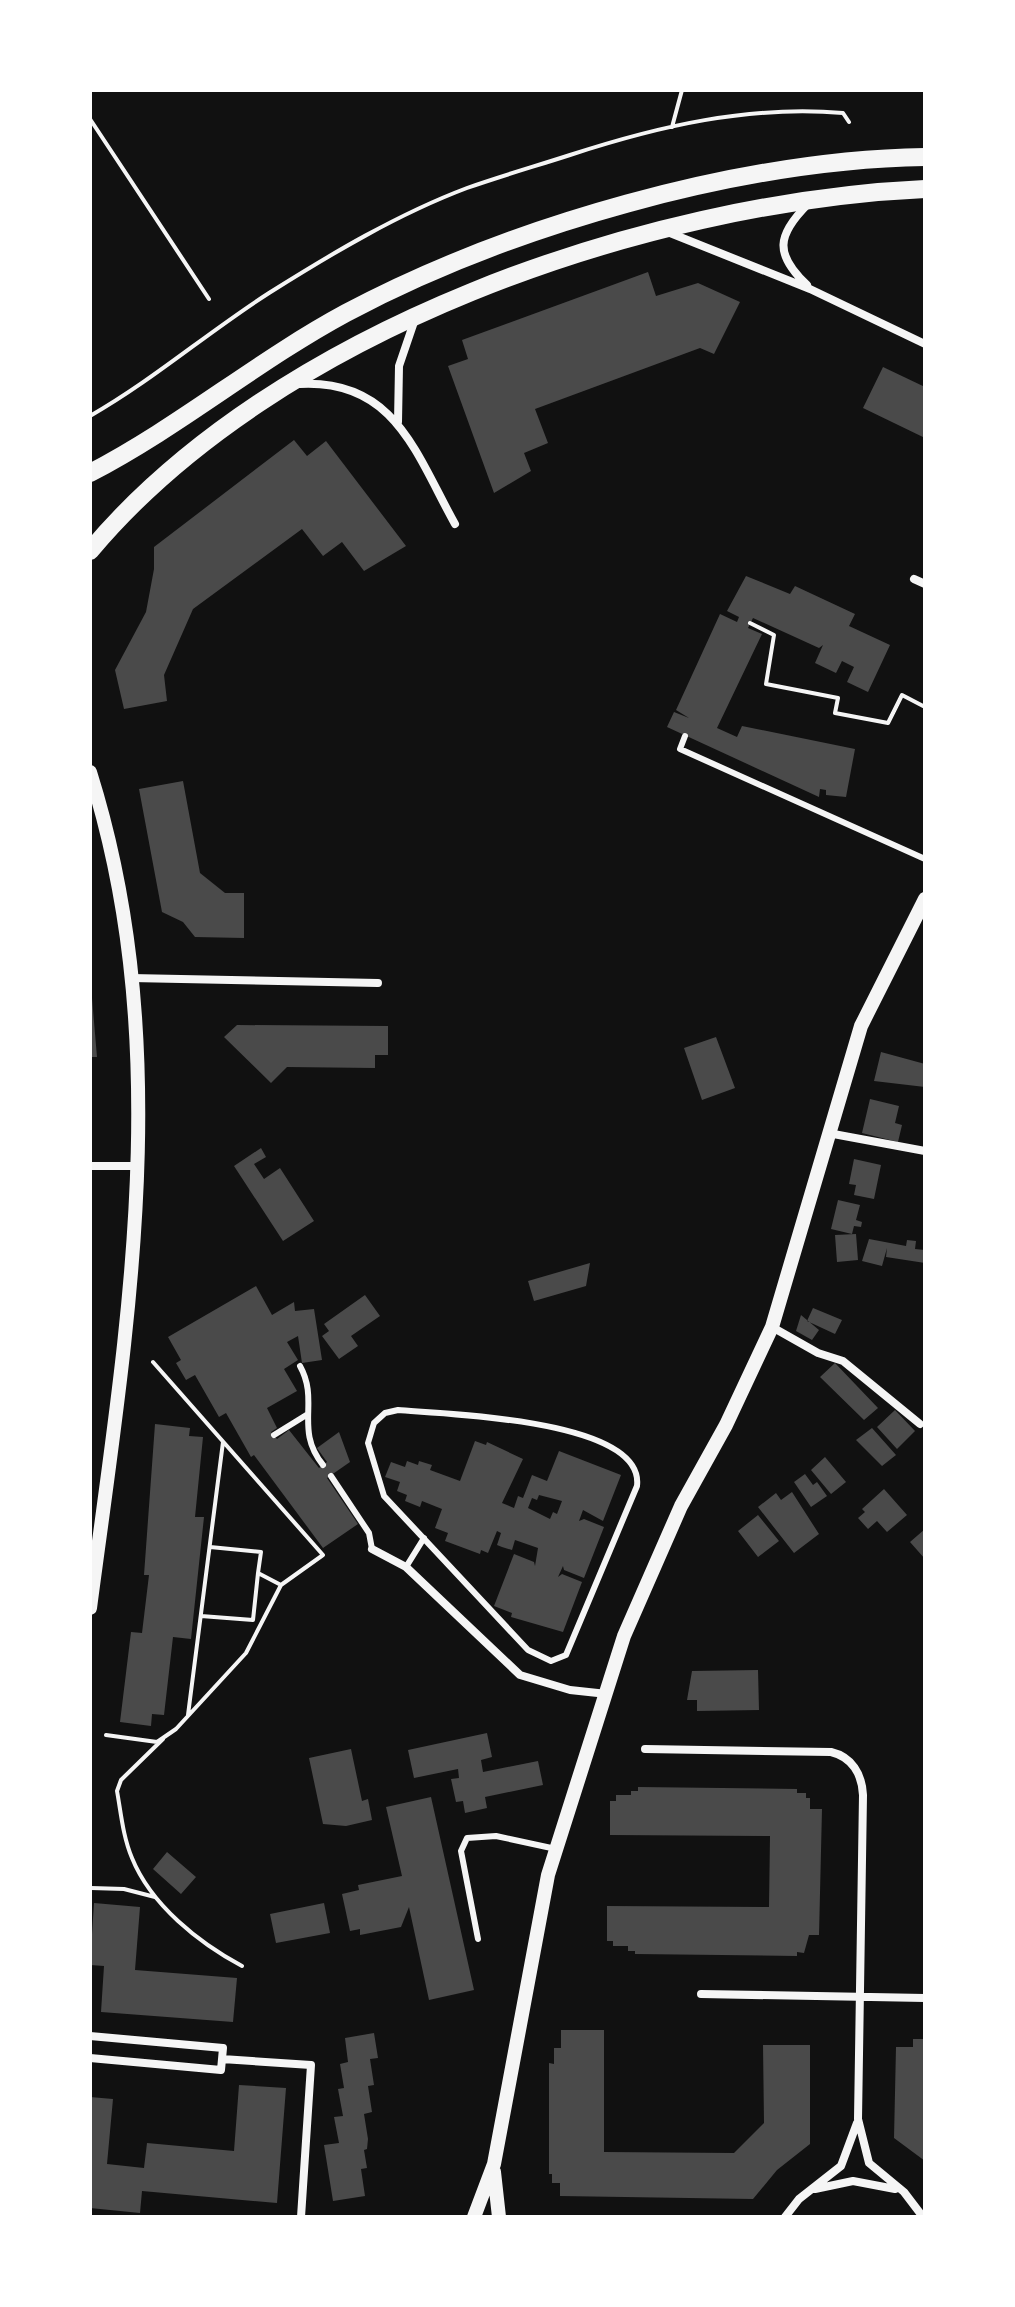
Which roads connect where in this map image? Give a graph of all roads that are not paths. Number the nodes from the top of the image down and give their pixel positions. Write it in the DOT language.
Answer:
graph roads {
  1 [pos="925,157"];
  2 [pos="925,189"];
  3 [pos="812,199"];
  4 [pos="650,230"];
  5 [pos="810,289"];
  6 [pos="417,317"];
  7 [pos="925,344"];
  8 [pos="291,384"];
  9 [pos="398,422"];
  10 [pos="90,473"];
  11 [pos="455,524"];
  12 [pos="90,552"];
  13 [pos="914,579"];
  14 [pos="925,584"];
  15 [pos="685,736"];
  16 [pos="90,772"];
  17 [pos="925,859"];
  18 [pos="925,899"];
  19 [pos="131,978"];
  20 [pos="378,983"];
  21 [pos="828,1133"];
  22 [pos="925,1151"];
  23 [pos="90,1166"];
  24 [pos="139,1166"];
  25 [pos="772,1327"];
  26 [pos="300,1366"];
  27 [pos="308,1414"];
  28 [pos="920,1424"];
  29 [pos="274,1435"];
  30 [pos="323,1465"];
  31 [pos="331,1476"];
  32 [pos="424,1538"];
  33 [pos="372,1549"];
  34 [pos="406,1567"];
  35 [pos="90,1608"];
  36 [pos="608,1694"];
  37 [pos="645,1749"];
  38 [pos="556,1849"];
  39 [pos="478,1939"];
  40 [pos="701,1994"];
  41 [pos="859,1996"];
  42 [pos="925,1998"];
  43 [pos="90,2036"];
  44 [pos="90,2058"];
  45 [pos="222,2059"];
  46 [pos="858,2119"];
  47 [pos="494,2164"];
  48 [pos="799,2199"];
  49 [pos="915,2204"];
  50 [pos="301,2217"];
  51 [pos="474,2217"];
  52 [pos="499,2217"];
  53 [pos="785,2217"];
  54 [pos="923,2217"];
  1 -- 10 [label="main road"];
  2 -- 3 [label="main road"];
  3 -- 4 [label="main road"];
  3 -- 5 [label="street"];
  4 -- 5 [label="street"];
  4 -- 6 [label="main road"];
  5 -- 7 [label="street"];
  6 -- 8 [label="main road"];
  6 -- 9 [label="street"];
  8 -- 9 [label="street"];
  8 -- 12 [label="main road"];
  9 -- 11 [label="street"];
  13 -- 14 [label="street"];
  15 -- 17 [label="lane"];
  16 -- 19 [label="street"];
  18 -- 21 [label="street"];
  19 -- 20 [label="street"];
  19 -- 24 [label="street"];
  21 -- 22 [label="street"];
  21 -- 25 [label="street"];
  23 -- 24 [label="street"];
  24 -- 35 [label="street"];
  25 -- 28 [label="street"];
  25 -- 36 [label="street"];
  26 -- 27 [label="lane"];
  27 -- 29 [label="lane"];
  27 -- 30 [label="lane"];
  31 -- 33 [label="lane"];
  32 -- 32 [label="lane"];
  32 -- 34 [label="lane"];
  33 -- 34 [label="street"];
  34 -- 36 [label="street"];
  36 -- 38 [label="street"];
  37 -- 41 [label="street"];
  38 -- 39 [label="lane"];
  38 -- 47 [label="street"];
  40 -- 41 [label="street"];
  41 -- 42 [label="street"];
  41 -- 46 [label="street"];
  43 -- 45 [label="street"];
  44 -- 45 [label="street"];
  45 -- 50 [label="street"];
  46 -- 48 [label="street"];
  46 -- 49 [label="street"];
  47 -- 51 [label="street"];
  47 -- 52 [label="street"];
  48 -- 49 [label="street"];
  48 -- 53 [label="street"];
  49 -- 54 [label="street"];
}
